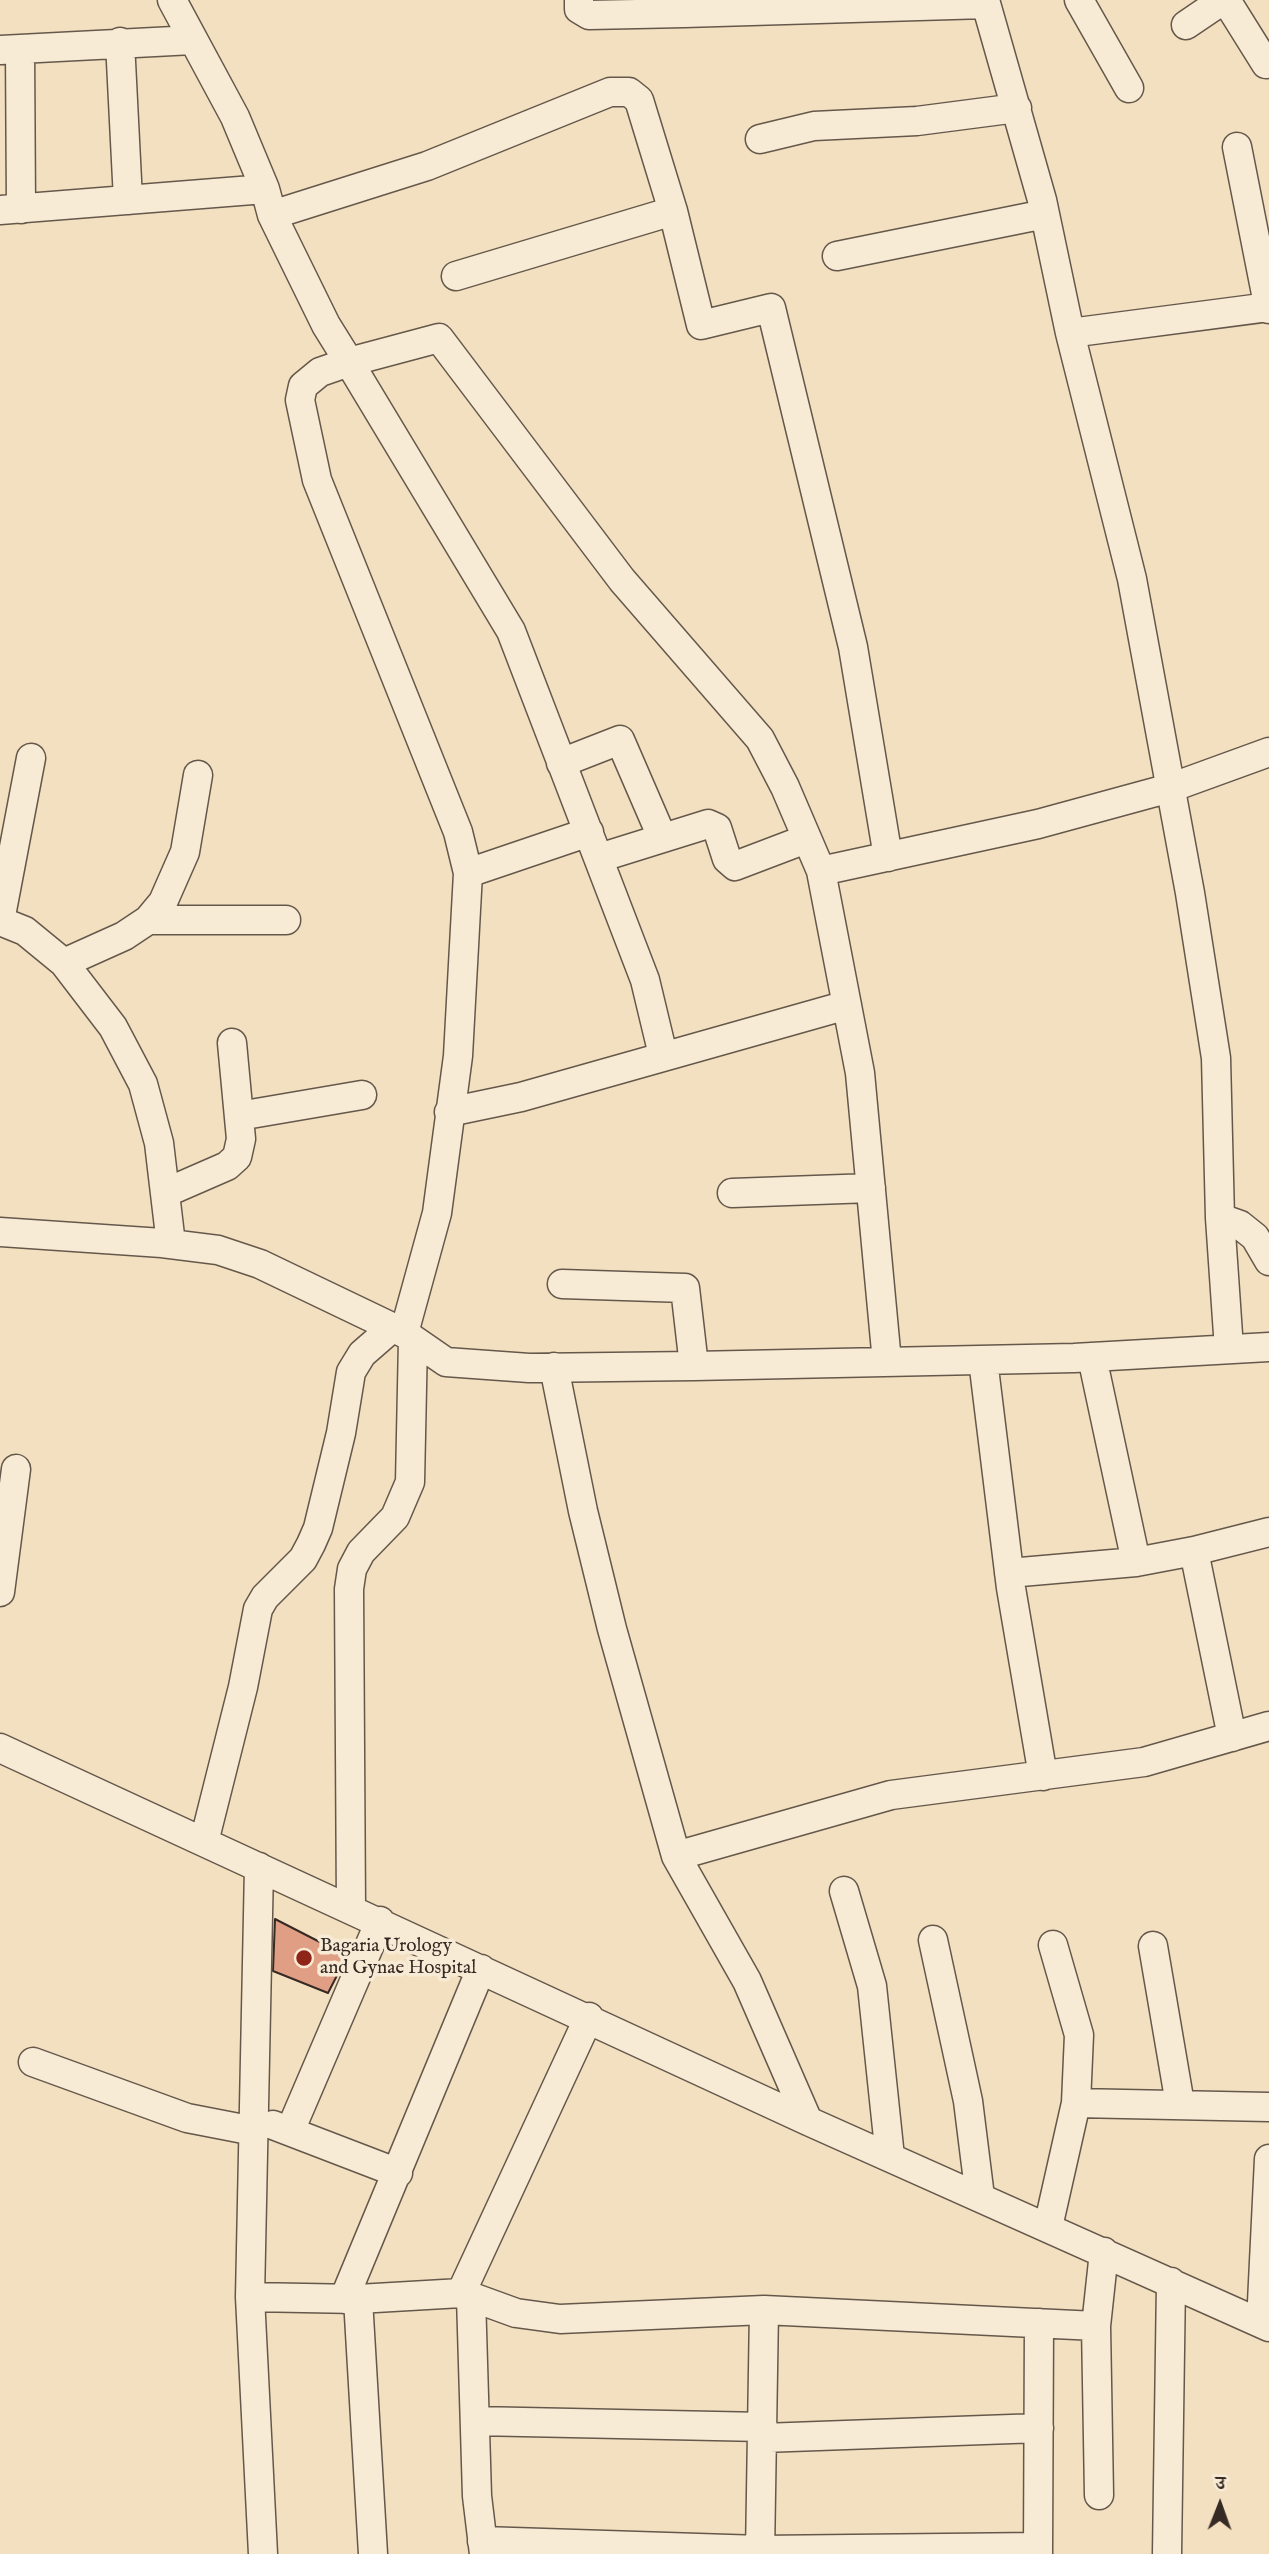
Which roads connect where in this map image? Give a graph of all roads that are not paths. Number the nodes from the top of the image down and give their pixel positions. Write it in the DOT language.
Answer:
graph roads {
  1 [pos="172,0"];
  2 [pos="579,0"];
  3 [pos="1079,0"];
  4 [pos="1224,0"];
  5 [pos="986,2"];
  6 [pos="680,7"];
  7 [pos="1186,25"];
  8 [pos="193,40"];
  9 [pos="120,42"];
  10 [pos="10,49"];
  11 [pos="1266,64"];
  12 [pos="1129,88"];
  13 [pos="1017,108"];
  14 [pos="760,139"];
  15 [pos="1237,147"];
  16 [pos="128,200"];
  17 [pos="269,202"];
  18 [pos="11,210"];
  19 [pos="673,211"];
  20 [pos="1045,215"];
  21 [pos="836,256"];
  22 [pos="456,276"];
  23 [pos="1269,307"];
  24 [pos="1070,333"];
  25 [pos="349,362"];
  26 [pos="1269,752"];
  27 [pos="31,758"];
  28 [pos="561,763"];
  29 [pos="198,775"];
  30 [pos="1170,788"];
  31 [pos="662,837"];
  32 [pos="806,839"];
  33 [pos="594,845"];
  34 [pos="888,857"];
  35 [pos="821,871"];
  36 [pos="468,873"];
  37 [pos="149,920"];
  38 [pos="286,920"];
  39 [pos="0,921"];
  40 [pos="64,963"];
  41 [pos="847,1005"];
  42 [pos="232,1043"];
  43 [pos="663,1055"];
  44 [pos="362,1096"];
  45 [pos="449,1112"];
  46 [pos="239,1116"];
  47 [pos="871,1188"];
  48 [pos="165,1193"];
  49 [pos="732,1193"];
  50 [pos="1220,1218"];
  51 [pos="0,1232"];
  52 [pos="171,1244"];
  53 [pos="1269,1261"];
  54 [pos="562,1284"];
  55 [pos="403,1333"];
  56 [pos="1269,1347"];
  57 [pos="1229,1349"];
  58 [pos="1093,1357"];
  59 [pos="983,1360"];
  60 [pos="887,1362"];
  61 [pos="694,1366"];
  62 [pos="554,1367"];
  63 [pos="16,1469"];
  64 [pos="1269,1532"];
  65 [pos="1194,1551"];
  66 [pos="1136,1562"];
  67 [pos="1009,1573"];
  68 [pos="0,1592"];
  69 [pos="1269,1726"];
  70 [pos="1233,1737"];
  71 [pos="0,1748"];
  72 [pos="1043,1776"];
  73 [pos="204,1842"];
  74 [pos="676,1856"];
  75 [pos="259,1867"];
  76 [pos="844,1891"];
  77 [pos="351,1910"];
  78 [pos="380,1921"];
  79 [pos="933,1940"];
  80 [pos="1053,1945"];
  81 [pos="1153,1946"];
  82 [pos="481,1969"];
  83 [pos="589,2017"];
  84 [pos="33,2062"];
  85 [pos="1076,2103"];
  86 [pos="1180,2104"];
  87 [pos="1269,2107"];
  88 [pos="808,2121"];
  89 [pos="254,2124"];
  90 [pos="290,2131"];
  91 [pos="890,2157"];
  92 [pos="1269,2159"];
  93 [pos="398,2173"];
  94 [pos="980,2197"];
  95 [pos="1048,2227"];
  96 [pos="1104,2252"];
  97 [pos="1171,2282"];
  98 [pos="466,2295"];
  99 [pos="250,2297"];
  100 [pos="351,2299"];
  101 [pos="764,2310"];
  102 [pos="1039,2323"];
  103 [pos="1265,2325"];
  104 [pos="1097,2326"];
  105 [pos="475,2421"];
  106 [pos="1038,2428"];
  107 [pos="763,2432"];
  108 [pos="1098,2495"];
  109 [pos="483,2547"];
  110 [pos="1038,2551"];
  111 [pos="760,2552"];
  112 [pos="263,2554"];
  113 [pos="373,2554"];
  114 [pos="1167,2554"];
  1 -- 8 [label="street"];
  2 -- 6 [label="street"];
  3 -- 12 [label="street"];
  4 -- 7 [label="street"];
  4 -- 11 [label="street"];
  5 -- 6 [label="street"];
  5 -- 13 [label="street"];
  8 -- 9 [label="street"];
  8 -- 17 [label="street"];
  9 -- 10 [label="street"];
  9 -- 16 [label="street"];
  10 -- 18 [label="street"];
  13 -- 14 [label="street"];
  13 -- 20 [label="street"];
  15 -- 23 [label="street"];
  16 -- 17 [label="street"];
  16 -- 18 [label="street"];
  17 -- 19 [label="street"];
  17 -- 25 [label="street"];
  19 -- 22 [label="street"];
  19 -- 34 [label="street"];
  20 -- 21 [label="street"];
  20 -- 24 [label="street"];
  23 -- 24 [label="street"];
  24 -- 30 [label="street"];
  25 -- 28 [label="street"];
  25 -- 32 [label="street"];
  25 -- 36 [label="street"];
  26 -- 30 [label="street"];
  27 -- 39 [label="street"];
  28 -- 31 [label="street"];
  28 -- 33 [label="street"];
  29 -- 37 [label="street"];
  30 -- 34 [label="street"];
  30 -- 50 [label="street"];
  31 -- 32 [label="street"];
  31 -- 33 [label="street"];
  32 -- 35 [label="street"];
  33 -- 36 [label="street"];
  33 -- 43 [label="street"];
  34 -- 35 [label="street"];
  35 -- 41 [label="street"];
  36 -- 45 [label="street"];
  37 -- 38 [label="street"];
  37 -- 40 [label="street"];
  39 -- 40 [label="street"];
  40 -- 48 [label="street"];
  41 -- 43 [label="street"];
  41 -- 47 [label="street"];
  42 -- 46 [label="street"];
  43 -- 45 [label="street"];
  44 -- 46 [label="street"];
  45 -- 55 [label="street"];
  46 -- 48 [label="street"];
  47 -- 49 [label="street"];
  47 -- 60 [label="street"];
  48 -- 52 [label="street"];
  50 -- 53 [label="street"];
  50 -- 57 [label="street"];
  51 -- 52 [label="street"];
  52 -- 55 [label="street"];
  54 -- 61 [label="street"];
  55 -- 62 [label="street"];
  55 -- 73 [label="street"];
  55 -- 77 [label="street"];
  56 -- 57 [label="street"];
  57 -- 58 [label="street"];
  58 -- 59 [label="street"];
  58 -- 66 [label="street"];
  59 -- 60 [label="street"];
  59 -- 67 [label="street"];
  60 -- 61 [label="street"];
  61 -- 62 [label="street"];
  62 -- 74 [label="street"];
  63 -- 68 [label="street"];
  64 -- 65 [label="street"];
  65 -- 66 [label="street"];
  65 -- 70 [label="street"];
  66 -- 67 [label="street"];
  67 -- 72 [label="street"];
  69 -- 70 [label="street"];
  70 -- 72 [label="street"];
  71 -- 73 [label="street"];
  72 -- 74 [label="street"];
  73 -- 75 [label="street"];
  74 -- 88 [label="street"];
  75 -- 77 [label="street"];
  75 -- 89 [label="street"];
  76 -- 91 [label="street"];
  77 -- 78 [label="street"];
  78 -- 82 [label="street"];
  78 -- 90 [label="street"];
  79 -- 94 [label="street"];
  80 -- 85 [label="street"];
  81 -- 86 [label="street"];
  82 -- 83 [label="street"];
  82 -- 93 [label="street"];
  83 -- 88 [label="street"];
  83 -- 98 [label="street"];
  84 -- 89 [label="street"];
  85 -- 86 [label="street"];
  85 -- 95 [label="street"];
  86 -- 87 [label="street"];
  88 -- 91 [label="street"];
  89 -- 90 [label="street"];
  89 -- 99 [label="street"];
  90 -- 93 [label="street"];
  91 -- 94 [label="street"];
  92 -- 103 [label="street"];
  93 -- 100 [label="street"];
  94 -- 95 [label="street"];
  95 -- 96 [label="street"];
  96 -- 97 [label="street"];
  96 -- 104 [label="street"];
  97 -- 103 [label="street"];
  97 -- 114 [label="street"];
  98 -- 100 [label="street"];
  98 -- 101 [label="street"];
  98 -- 105 [label="street"];
  99 -- 100 [label="street"];
  99 -- 112 [label="street"];
  100 -- 113 [label="street"];
  101 -- 102 [label="street"];
  101 -- 107 [label="street"];
  102 -- 104 [label="street"];
  102 -- 106 [label="street"];
  104 -- 108 [label="street"];
  105 -- 107 [label="street"];
  105 -- 109 [label="street"];
  106 -- 107 [label="street"];
  106 -- 110 [label="street"];
  107 -- 111 [label="street"];
  109 -- 111 [label="street"];
  110 -- 111 [label="street"];
}
